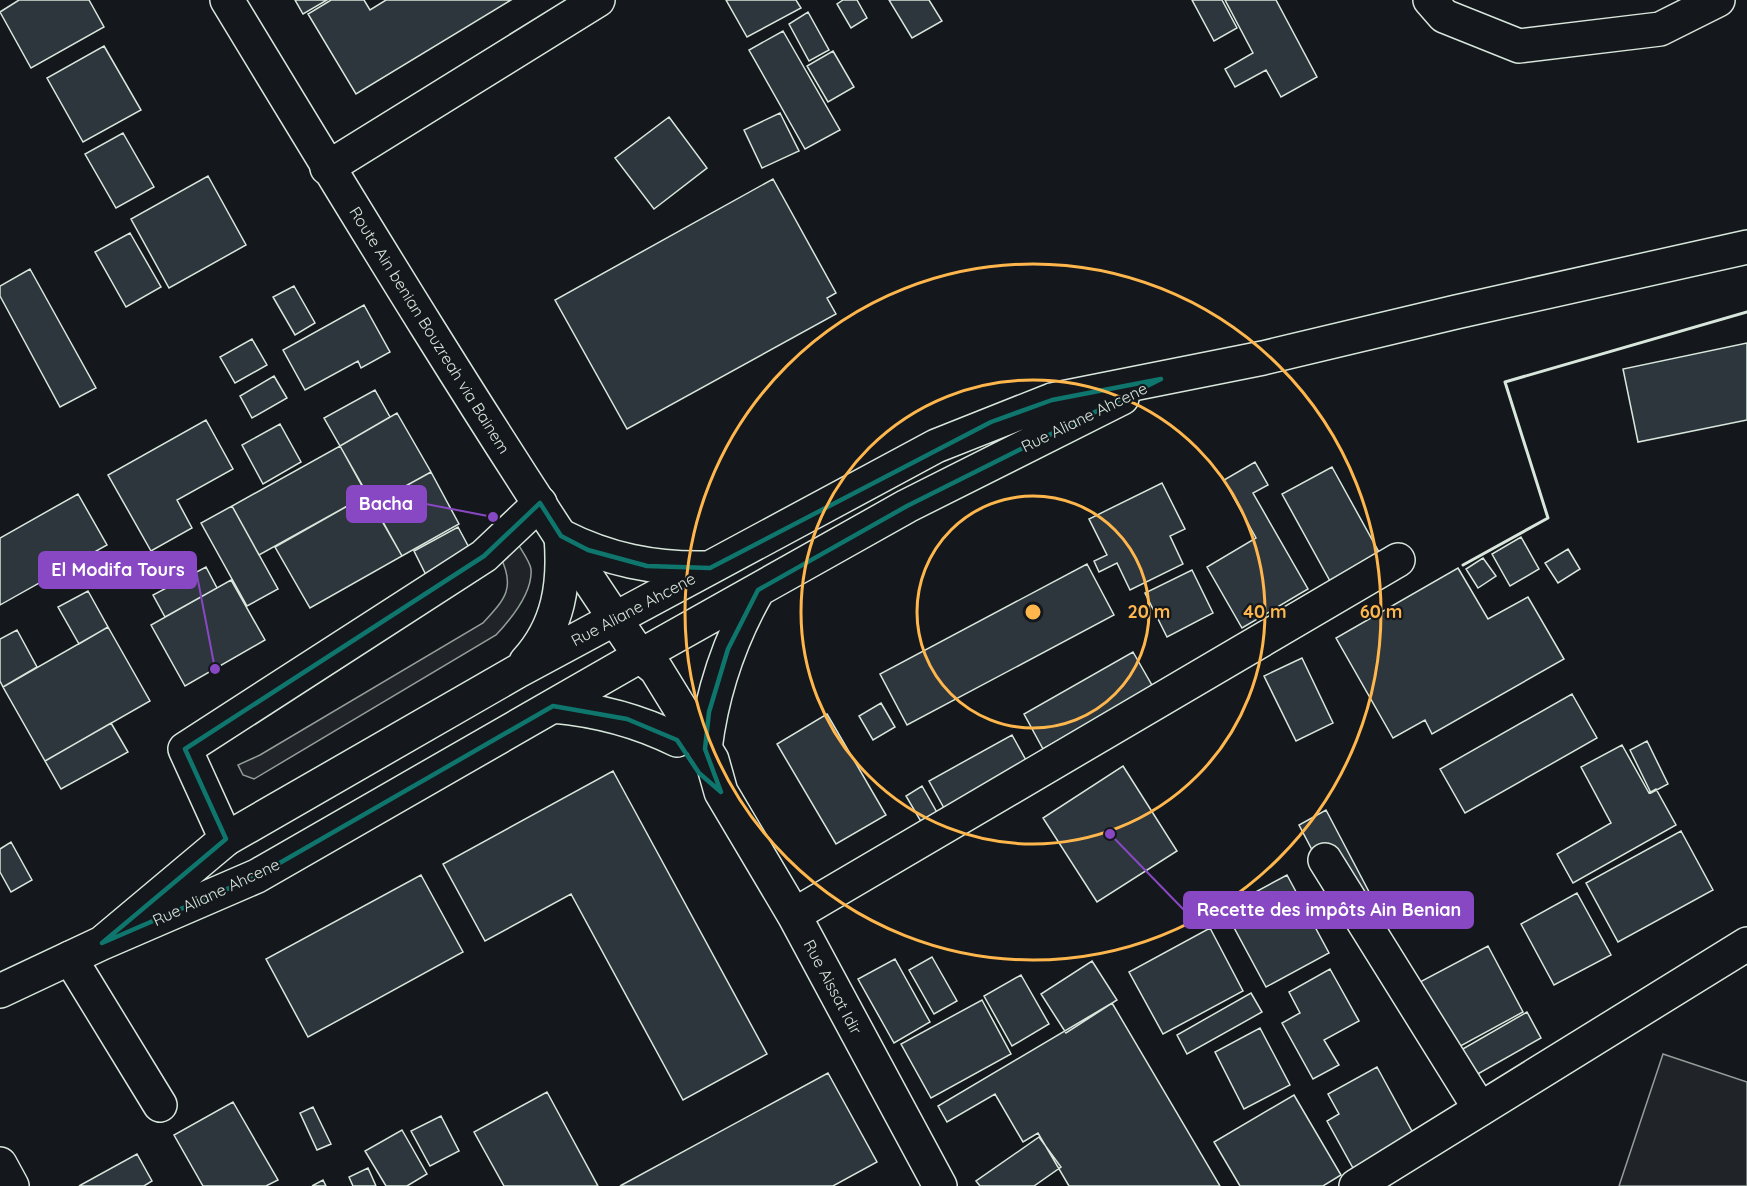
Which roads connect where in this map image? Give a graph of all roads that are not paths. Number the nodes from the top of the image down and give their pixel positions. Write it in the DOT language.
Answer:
graph roads {
  1 [pos="227,0"];
  2 [pos="598,0"];
  3 [pos="1430,0"];
  4 [pos="1718,0"];
  5 [pos="327,168"];
  6 [pos="1747,247"];
  7 [pos="1161,379"];
  8 [pos="540,503"];
  9 [pos="561,536"];
  10 [pos="1398,560"];
  11 [pos="710,568"];
  12 [pos="758,590"];
  13 [pos="615,619"];
  14 [pos="640,656"];
  15 [pos="518,671"];
  16 [pos="553,706"];
  17 [pos="691,744"];
  18 [pos="226,839"];
  19 [pos="1325,860"];
  20 [pos="794,915"];
  21 [pos="102,943"];
  22 [pos="1747,944"];
  23 [pos="70,958"];
  24 [pos="0,991"];
  25 [pos="160,1105"];
  26 [pos="1480,1109"];
  27 [pos="0,1164"];
  28 [pos="12,1186"];
  29 [pos="940,1186"];
  30 [pos="1356,1186"];
  1 -- 5 [label="main road, Route Ain benian Bouzreah via Bainem"];
  2 -- 5 [label="main road"];
  3 -- 4 [label="main road"];
  5 -- 8 [label="main road, Route Ain benian Bouzreah via Bainem"];
  6 -- 7 [label="main road"];
  7 -- 11 [label="main road, Rue Aliane Ahcene"];
  7 -- 12 [label="main road, Rue Aliane Ahcene"];
  8 -- 9 [label="main road, Route Ain benian Bouzreah via Bainem"];
  8 -- 18 [label="main road"];
  9 -- 11 [label="main road"];
  9 -- 13 [label="main road, Route Ain benian Bouzreah via Bainem"];
  9 -- 15 [label="main road"];
  10 -- 20 [label="main road"];
  11 -- 13 [label="main road, Rue Aliane Ahcene"];
  12 -- 14 [label="main road, Rue Aliane Ahcene"];
  12 -- 17 [label="main road"];
  13 -- 14 [label="main road, Route Ain benian Bouzreah via Bainem"];
  13 -- 15 [label="main road, Rue Aliane Ahcene"];
  14 -- 16 [label="main road, Rue Aliane Ahcene"];
  14 -- 17 [label="main road, Route Ain benian Bouzreah via Bainem"];
  15 -- 18 [label="main road, Rue Aliane Ahcene"];
  16 -- 17 [label="main road"];
  16 -- 21 [label="main road, Rue Aliane Ahcene"];
  17 -- 20 [label="main road, Rue Aissat Idir"];
  18 -- 21 [label="main road, Rue Aliane Ahcene"];
  19 -- 26 [label="main road"];
  20 -- 29 [label="main road, Rue Aissat Idir"];
  21 -- 23 [label="main road, Rue Aliane Ahcene"];
  22 -- 26 [label="main road"];
  23 -- 24 [label="main road, Rue Aliane Ahcene"];
  23 -- 25 [label="main road"];
  26 -- 30 [label="main road"];
  27 -- 28 [label="main road"];
}
